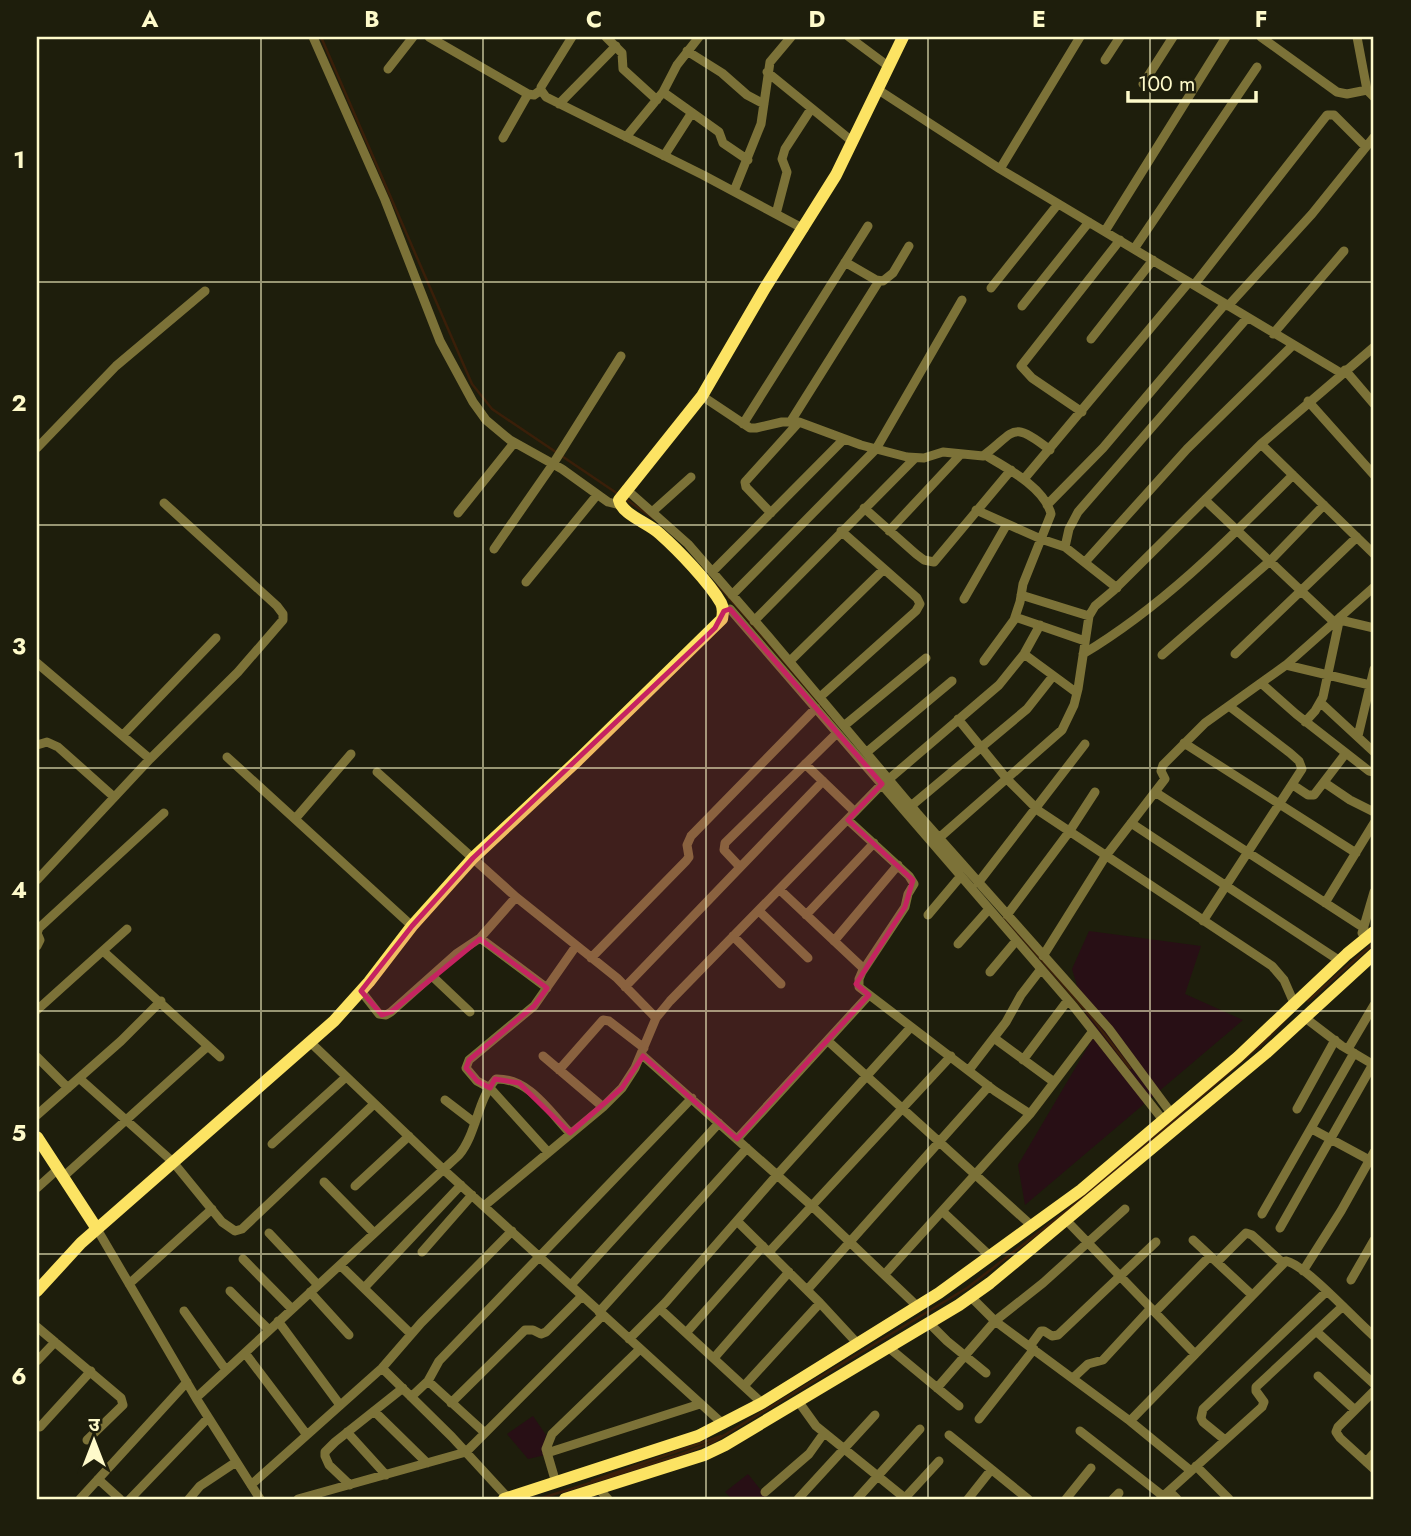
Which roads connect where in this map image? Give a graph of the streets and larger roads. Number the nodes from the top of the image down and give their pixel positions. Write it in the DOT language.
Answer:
graph roads {
  1 [pos="313,37"];
  2 [pos="412,37"];
  3 [pos="429,37"];
  4 [pos="572,37"];
  5 [pos="606,37"];
  6 [pos="699,37"];
  7 [pos="790,37"];
  8 [pos="849,37"];
  9 [pos="903,37"];
  10 [pos="1080,37"];
  11 [pos="1120,37"];
  12 [pos="1173,37"];
  13 [pos="1226,37"];
  14 [pos="1261,37"];
  15 [pos="1277,37"];
  16 [pos="1357,37"];
  17 [pos="615,46"];
  18 [pos="1274,48"];
  19 [pos="687,51"];
  20 [pos="1105,60"];
  21 [pos="888,66"];
  22 [pos="1257,67"];
  23 [pos="388,69"];
  24 [pos="767,72"];
  25 [pos="1143,84"];
  26 [pos="877,89"];
  27 [pos="541,90"];
  28 [pos="1367,90"];
  29 [pos="528,94"];
  30 [pos="660,96"];
  31 [pos="1374,97"];
  32 [pos="559,104"];
  33 [pos="764,104"];
  34 [pos="811,108"];
  35 [pos="691,114"];
  36 [pos="626,137"];
  37 [pos="1374,137"];
  38 [pos="503,138"];
  39 [pos="853,142"];
  40 [pos="1366,147"];
  41 [pos="664,156"];
  42 [pos="747,160"];
  43 [pos="1000,169"];
  44 [pos="734,191"];
  45 [pos="1058,204"];
  46 [pos="776,214"];
  47 [pos="1089,222"];
  48 [pos="868,226"];
  49 [pos="804,229"];
  50 [pos="1105,231"];
  51 [pos="1120,240"];
  52 [pos="909,246"];
  53 [pos="1134,248"];
  54 [pos="1344,251"];
  55 [pos="1153,260"];
  56 [pos="845,262"];
  57 [pos="879,281"];
  58 [pos="1191,284"];
  59 [pos="991,288"];
  60 [pos="205,291"];
  61 [pos="962,300"];
  62 [pos="1226,305"];
  63 [pos="1022,306"];
  64 [pos="1247,318"];
  65 [pos="1273,334"];
  66 [pos="1091,339"];
  67 [pos="1293,345"];
  68 [pos="1374,347"];
  69 [pos="621,356"];
  70 [pos="1343,372"];
  71 [pos="702,396"];
  72 [pos="1308,401"];
  73 [pos="1374,404"];
  74 [pos="1082,412"];
  75 [pos="795,422"];
  76 [pos="743,424"];
  77 [pos="844,439"];
  78 [pos="514,443"];
  79 [pos="1261,444"];
  80 [pos="37,448"];
  81 [pos="876,449"];
  82 [pos="1049,450"];
  83 [pos="960,455"];
  84 [pos="985,455"];
  85 [pos="915,458"];
  86 [pos="557,459"];
  87 [pos="1011,470"];
  88 [pos="1293,475"];
  89 [pos="1374,475"];
  90 [pos="691,477"];
  91 [pos="1024,479"];
  92 [pos="597,495"];
  93 [pos="622,496"];
  94 [pos="1205,500"];
  95 [pos="164,503"];
  96 [pos="1047,505"];
  97 [pos="1324,505"];
  98 [pos="864,508"];
  99 [pos="976,510"];
  100 [pos="652,512"];
  101 [pos="458,513"];
  102 [pos="771,513"];
  103 [pos="1007,524"];
  104 [pos="842,531"];
  105 [pos="889,531"];
  106 [pos="1238,531"];
  107 [pos="1357,537"];
  108 [pos="1041,539"];
  109 [pos="1065,547"];
  110 [pos="494,549"];
  111 [pos="1374,554"];
  112 [pos="1086,561"];
  113 [pos="1270,561"];
  114 [pos="884,569"];
  115 [pos="712,572"];
  116 [pos="526,582"];
  117 [pos="1117,587"];
  118 [pos="1374,587"];
  119 [pos="1301,590"];
  120 [pos="1021,595"];
  121 [pos="964,599"];
  122 [pos="732,605"];
  123 [pos="1089,616"];
  124 [pos="1015,617"];
  125 [pos="1338,619"];
  126 [pos="754,621"];
  127 [pos="1040,625"];
  128 [pos="1374,628"];
  129 [pos="216,638"];
  130 [pos="1085,641"];
  131 [pos="1024,654"];
  132 [pos="1083,654"];
  133 [pos="1236,654"];
  134 [pos="1162,655"];
  135 [pos="926,658"];
  136 [pos="984,661"];
  137 [pos="790,662"];
  138 [pos="37,663"];
  139 [pos="1286,665"];
  140 [pos="1374,669"];
  141 [pos="1328,675"];
  142 [pos="1053,676"];
  143 [pos="952,681"];
  144 [pos="1261,683"];
  145 [pos="1372,686"];
  146 [pos="1077,693"];
  147 [pos="820,697"];
  148 [pos="1321,703"];
  149 [pos="1229,706"];
  150 [pos="816,708"];
  151 [pos="958,719"];
  152 [pos="1305,722"];
  153 [pos="841,729"];
  154 [pos="123,735"];
  155 [pos="1358,736"];
  156 [pos="1184,743"];
  157 [pos="1085,744"];
  158 [pos="37,746"];
  159 [pos="982,748"];
  160 [pos="867,752"];
  161 [pos="1374,752"];
  162 [pos="1346,753"];
  163 [pos="351,754"];
  164 [pos="227,757"];
  165 [pos="149,759"];
  166 [pos="805,764"];
  167 [pos="377,772"];
  168 [pos="1374,772"];
  169 [pos="1007,779"];
  170 [pos="823,781"];
  171 [pos="886,782"];
  172 [pos="1325,783"];
  173 [pos="1293,785"];
  174 [pos="1095,792"];
  175 [pos="1155,792"];
  176 [pos="114,797"];
  177 [pos="1279,805"];
  178 [pos="911,806"];
  179 [pos="1035,808"];
  180 [pos="855,812"];
  181 [pos="1374,812"];
  182 [pos="164,813"];
  183 [pos="295,819"];
  184 [pos="848,820"];
  185 [pos="1131,823"];
  186 [pos="1374,823"];
  187 [pos="1069,832"];
  188 [pos="939,838"];
  189 [pos="874,843"];
  190 [pos="1248,853"];
  191 [pos="1356,853"];
  192 [pos="1105,857"];
  193 [pos="473,859"];
  194 [pos="898,865"];
  195 [pos="740,867"];
  196 [pos="960,877"];
  197 [pos="37,880"];
  198 [pos="978,883"];
  199 [pos="1226,886"];
  200 [pos="779,890"];
  201 [pos="1374,892"];
  202 [pos="516,897"];
  203 [pos="1325,903"];
  204 [pos="989,909"];
  205 [pos="759,911"];
  206 [pos="806,915"];
  207 [pos="928,915"];
  208 [pos="1007,915"];
  209 [pos="1203,921"];
  210 [pos="412,926"];
  211 [pos="127,929"];
  212 [pos="1369,930"];
  213 [pos="37,933"];
  214 [pos="733,936"];
  215 [pos="480,938"];
  216 [pos="834,941"];
  217 [pos="1016,941"];
  218 [pos="958,944"];
  219 [pos="37,946"];
  220 [pos="576,946"];
  221 [pos="103,951"];
  222 [pos="1374,954"];
  223 [pos="1043,956"];
  224 [pos="591,958"];
  225 [pos="808,958"];
  226 [pos="1340,961"];
  227 [pos="864,969"];
  228 [pos="1041,969"];
  229 [pos="990,972"];
  230 [pos="432,976"];
  231 [pos="781,984"];
  232 [pos="625,986"];
  233 [pos="547,988"];
  234 [pos="361,991"];
  235 [pos="869,995"];
  236 [pos="1068,1000"];
  237 [pos="161,1001"];
  238 [pos="1294,1003"];
  239 [pos="1374,1005"];
  240 [pos="37,1010"];
  241 [pos="470,1012"];
  242 [pos="1304,1017"];
  243 [pos="656,1018"];
  244 [pos="911,1027"];
  245 [pos="1093,1031"];
  246 [pos="994,1038"];
  247 [pos="1335,1040"];
  248 [pos="828,1041"];
  249 [pos="310,1042"];
  250 [pos="208,1046"];
  251 [pos="642,1051"];
  252 [pos="1351,1051"];
  253 [pos="543,1056"];
  254 [pos="951,1056"];
  255 [pos="37,1057"];
  256 [pos="220,1057"];
  257 [pos="1023,1060"];
  258 [pos="1374,1065"];
  259 [pos="559,1070"];
  260 [pos="969,1070"];
  261 [pos="866,1076"];
  262 [pos="346,1077"];
  263 [pos="79,1078"];
  264 [pos="1054,1082"];
  265 [pos="989,1086"];
  266 [pos="68,1088"];
  267 [pos="490,1088"];
  268 [pos="692,1098"];
  269 [pos="445,1100"];
  270 [pos="374,1104"];
  271 [pos="603,1107"];
  272 [pos="1297,1109"];
  273 [pos="903,1110"];
  274 [pos="1030,1114"];
  275 [pos="37,1115"];
  276 [pos="1167,1117"];
  277 [pos="127,1120"];
  278 [pos="475,1123"];
  279 [pos="719,1123"];
  280 [pos="1312,1129"];
  281 [pos="570,1133"];
  282 [pos="37,1136"];
  283 [pos="408,1136"];
  284 [pos="737,1139"];
  285 [pos="1331,1139"];
  286 [pos="938,1142"];
  287 [pos="272,1144"];
  288 [pos="747,1148"];
  289 [pos="547,1151"];
  290 [pos="1373,1158"];
  291 [pos="173,1161"];
  292 [pos="444,1170"];
  293 [pos="60,1173"];
  294 [pos="974,1174"];
  295 [pos="777,1175"];
  296 [pos="324,1182"];
  297 [pos="461,1185"];
  298 [pos="355,1186"];
  299 [pos="37,1188"];
  300 [pos="471,1195"];
  301 [pos="484,1206"];
  302 [pos="813,1207"];
  303 [pos="212,1209"];
  304 [pos="1125,1209"];
  305 [pos="942,1211"];
  306 [pos="1262,1214"];
  307 [pos="737,1221"];
  308 [pos="1067,1221"];
  309 [pos="1032,1226"];
  310 [pos="1280,1228"];
  311 [pos="97,1229"];
  312 [pos="512,1231"];
  313 [pos="269,1233"];
  314 [pos="374,1233"];
  315 [pos="1193,1240"];
  316 [pos="1374,1240"];
  317 [pos="850,1242"];
  318 [pos="1087,1242"];
  319 [pos="1156,1242"];
  320 [pos="766,1249"];
  321 [pos="422,1252"];
  322 [pos="1370,1255"];
  323 [pos="990,1256"];
  324 [pos="540,1258"];
  325 [pos="243,1259"];
  326 [pos="1213,1259"];
  327 [pos="1283,1263"];
  328 [pos="340,1265"];
  329 [pos="1303,1271"];
  330 [pos="789,1272"];
  331 [pos="885,1274"];
  332 [pos="1119,1276"];
  333 [pos="1351,1280"];
  334 [pos="129,1284"];
  335 [pos="318,1285"];
  336 [pos="571,1286"];
  337 [pos="364,1288"];
  338 [pos="807,1290"];
  339 [pos="37,1291"];
  340 [pos="230,1292"];
  341 [pos="310,1292"];
  342 [pos="1327,1292"];
  343 [pos="1252,1295"];
  344 [pos="582,1296"];
  345 [pos="971,1297"];
  346 [pos="820,1303"];
  347 [pos="917,1306"];
  348 [pos="1343,1306"];
  349 [pos="292,1309"];
  350 [pos="660,1309"];
  351 [pos="1153,1310"];
  352 [pos="184,1311"];
  353 [pos="601,1313"];
  354 [pos="278,1321"];
  355 [pos="995,1321"];
  356 [pos="929,1323"];
  357 [pos="37,1327"];
  358 [pos="269,1330"];
  359 [pos="1316,1331"];
  360 [pos="686,1333"];
  361 [pos="411,1334"];
  362 [pos="349,1335"];
  363 [pos="1374,1336"];
  364 [pos="629,1339"];
  365 [pos="55,1342"];
  366 [pos="858,1343"];
  367 [pos="888,1347"];
  368 [pos="1032,1347"];
  369 [pos="640,1349"];
  370 [pos="245,1353"];
  371 [pos="1195,1354"];
  372 [pos="965,1356"];
  373 [pos="714,1358"];
  374 [pos="37,1361"];
  375 [pos="382,1368"];
  376 [pos="226,1370"];
  377 [pos="91,1371"];
  378 [pos="986,1373"];
  379 [pos="1318,1376"];
  380 [pos="1073,1378"];
  381 [pos="428,1381"];
  382 [pos="187,1382"];
  383 [pos="1374,1384"];
  384 [pos="744,1386"];
  385 [pos="402,1388"];
  386 [pos="937,1388"];
  387 [pos="1374,1391"];
  388 [pos="411,1397"];
  389 [pos="196,1398"];
  390 [pos="798,1401"];
  391 [pos="452,1402"];
  392 [pos="762,1403"];
  393 [pos="700,1404"];
  394 [pos="340,1405"];
  395 [pos="959,1406"];
  396 [pos="1355,1410"];
  397 [pos="374,1411"];
  398 [pos="875,1415"];
  399 [pos="208,1418"];
  400 [pos="979,1419"];
  401 [pos="1130,1421"];
  402 [pos="723,1424"];
  403 [pos="40,1427"];
  404 [pos="920,1429"];
  405 [pos="1080,1431"];
  406 [pos="346,1433"];
  407 [pos="485,1433"];
  408 [pos="824,1433"];
  409 [pos="307,1435"];
  410 [pos="949,1435"];
  411 [pos="87,1440"];
  412 [pos="1225,1440"];
  413 [pos="844,1447"];
  414 [pos="466,1452"];
  415 [pos="547,1453"];
  416 [pos="1374,1453"];
  417 [pos="939,1461"];
  418 [pos="236,1462"];
  419 [pos="1366,1462"];
  420 [pos="427,1463"];
  421 [pos="1091,1468"];
  422 [pos="991,1469"];
  423 [pos="1194,1469"];
  424 [pos="1374,1469"];
  425 [pos="386,1475"];
  426 [pos="878,1475"];
  427 [pos="99,1479"];
  428 [pos="556,1483"];
  429 [pos="250,1485"];
  430 [pos="350,1485"];
  431 [pos="598,1489"];
  432 [pos="765,1492"];
  433 [pos="1164,1495"];
  434 [pos="527,1496"];
  435 [pos="801,1498"];
  436 [pos="79,1499"];
  437 [pos="120,1499"];
  438 [pos="130,1499"];
  439 [pos="189,1499"];
  440 [pos="260,1499"];
  441 [pos="298,1499"];
  442 [pos="506,1499"];
  443 [pos="565,1499"];
  444 [pos="608,1499"];
  445 [pos="857,1499"];
  446 [pos="905,1499"];
  447 [pos="968,1499"];
  448 [pos="1028,1499"];
  449 [pos="1066,1499"];
  450 [pos="1177,1499"];
  451 [pos="1229,1499"];
  1 -- 78 [label="street"];
  2 -- 23 [label="street"];
  3 -- 29 [label="street"];
  4 -- 27 [label="street"];
  5 -- 17 [label="street"];
  6 -- 19 [label="street"];
  7 -- 24 [label="street"];
  8 -- 21 [label="street"];
  9 -- 21 [label="street"];
  10 -- 43 [label="street"];
  11 -- 20 [label="street"];
  12 -- 25 [label="street"];
  13 -- 50 [label="street"];
  14 -- 18 [label="street"];
  15 -- 18 [label="street"];
  16 -- 28 [label="street"];
  17 -- 30 [label="street"];
  17 -- 32 [label="street"];
  18 -- 28 [label="street"];
  19 -- 30 [label="street"];
  19 -- 33 [label="street"];
  21 -- 26 [label="street"];
  22 -- 53 [label="street"];
  24 -- 33 [label="street"];
  24 -- 34 [label="street"];
  26 -- 39 [label="street"];
  26 -- 43 [label="street"];
  27 -- 29 [label="street"];
  27 -- 32 [label="street"];
  28 -- 31 [label="street"];
  29 -- 38 [label="street"];
  30 -- 35 [label="street"];
  30 -- 36 [label="street"];
  32 -- 36 [label="street"];
  33 -- 42 [label="street"];
  34 -- 39 [label="street"];
  34 -- 46 [label="street"];
  35 -- 41 [label="street"];
  35 -- 42 [label="street"];
  36 -- 41 [label="street"];
  37 -- 40 [label="street"];
  39 -- 49 [label="street"];
  40 -- 58 [label="street"];
  40 -- 62 [label="street"];
  41 -- 44 [label="street"];
  42 -- 44 [label="street"];
  43 -- 45 [label="street"];
  44 -- 46 [label="street"];
  45 -- 47 [label="street"];
  45 -- 59 [label="street"];
  46 -- 49 [label="street"];
  47 -- 50 [label="street"];
  47 -- 63 [label="street"];
  48 -- 56 [label="street"];
  49 -- 71 [label="street"];
  50 -- 51 [label="street"];
  51 -- 53 [label="street"];
  51 -- 74 [label="street"];
  52 -- 57 [label="street"];
  53 -- 55 [label="street"];
  54 -- 65 [label="street"];
  55 -- 58 [label="street"];
  55 -- 66 [label="street"];
  56 -- 57 [label="street"];
  56 -- 76 [label="street"];
  57 -- 75 [label="street"];
  58 -- 62 [label="street"];
  58 -- 74 [label="street"];
  60 -- 80 [label="street"];
  61 -- 81 [label="street"];
  62 -- 64 [label="street"];
  62 -- 96 [label="street"];
  64 -- 65 [label="street"];
  64 -- 109 [label="street"];
  65 -- 67 [label="street"];
  67 -- 70 [label="street"];
  67 -- 112 [label="street"];
  68 -- 70 [label="street"];
  69 -- 86 [label="street"];
  70 -- 72 [label="street"];
  70 -- 73 [label="street"];
  71 -- 76 [label="street"];
  71 -- 93 [label="street"];
  72 -- 79 [label="street"];
  72 -- 89 [label="street"];
  74 -- 82 [label="street"];
  75 -- 76 [label="street"];
  75 -- 77 [label="street"];
  75 -- 102 [label="street"];
  77 -- 81 [label="street"];
  77 -- 102 [label="street"];
  78 -- 86 [label="street"];
  78 -- 101 [label="street"];
  79 -- 88 [label="street"];
  79 -- 94 [label="street"];
  81 -- 85 [label="street"];
  81 -- 122 [label="street"];
  82 -- 84 [label="street"];
  82 -- 91 [label="street"];
  83 -- 84 [label="street"];
  83 -- 85 [label="street"];
  83 -- 105 [label="street"];
  84 -- 87 [label="street"];
  85 -- 98 [label="street"];
  86 -- 92 [label="street"];
  86 -- 110 [label="street"];
  87 -- 91 [label="street"];
  87 -- 99 [label="street"];
  88 -- 97 [label="street"];
  88 -- 106 [label="street"];
  90 -- 100 [label="street"];
  91 -- 96 [label="street"];
  92 -- 93 [label="street"];
  92 -- 116 [label="street"];
  93 -- 100 [label="street"];
  93 -- 122 [label="street"];
  94 -- 106 [label="street"];
  94 -- 117 [label="street"];
  95 -- 165 [label="street"];
  96 -- 108 [label="street"];
  97 -- 107 [label="street"];
  97 -- 113 [label="street"];
  98 -- 104 [label="street"];
  98 -- 105 [label="street"];
  99 -- 103 [label="street"];
  99 -- 105 [label="street"];
  100 -- 115 [label="street"];
  102 -- 115 [label="street"];
  103 -- 108 [label="street"];
  103 -- 121 [label="street"];
  104 -- 114 [label="street"];
  104 -- 126 [label="street"];
  106 -- 113 [label="street"];
  106 -- 132 [label="street"];
  107 -- 111 [label="street"];
  107 -- 119 [label="street"];
  108 -- 109 [label="street"];
  108 -- 120 [label="street"];
  109 -- 112 [label="street"];
  112 -- 117 [label="street"];
  113 -- 119 [label="street"];
  113 -- 134 [label="street"];
  114 -- 137 [label="street"];
  114 -- 147 [label="street"];
  115 -- 122 [label="street"];
  117 -- 123 [label="street"];
  118 -- 125 [label="street"];
  119 -- 125 [label="street"];
  119 -- 133 [label="street"];
  120 -- 123 [label="street"];
  120 -- 124 [label="street"];
  122 -- 126 [label="street"];
  122 -- 150 [label="street"];
  122 -- 193 [label="street"];
  123 -- 130 [label="street"];
  124 -- 127 [label="street"];
  124 -- 136 [label="street"];
  125 -- 128 [label="street"];
  125 -- 139 [label="street"];
  125 -- 141 [label="street"];
  126 -- 137 [label="street"];
  127 -- 130 [label="street"];
  127 -- 131 [label="street"];
  129 -- 154 [label="street"];
  130 -- 132 [label="street"];
  131 -- 142 [label="street"];
  131 -- 151 [label="street"];
  132 -- 146 [label="street"];
  135 -- 153 [label="street"];
  137 -- 147 [label="street"];
  138 -- 154 [label="street"];
  139 -- 141 [label="street"];
  139 -- 144 [label="street"];
  140 -- 145 [label="street"];
  141 -- 145 [label="street"];
  141 -- 148 [label="street"];
  142 -- 146 [label="street"];
  142 -- 159 [label="street"];
  143 -- 160 [label="street"];
  144 -- 149 [label="street"];
  144 -- 152 [label="street"];
  145 -- 155 [label="street"];
  146 -- 169 [label="street"];
  147 -- 153 [label="street"];
  148 -- 152 [label="street"];
  148 -- 155 [label="street"];
  149 -- 156 [label="street"];
  149 -- 173 [label="street"];
  150 -- 153 [label="street"];
  150 -- 224 [label="street"];
  151 -- 159 [label="street"];
  151 -- 171 [label="street"];
  152 -- 162 [label="street"];
  153 -- 160 [label="street"];
  153 -- 166 [label="street"];
  153 -- 171 [label="street"];
  154 -- 165 [label="street"];
  155 -- 161 [label="street"];
  156 -- 175 [label="street"];
  156 -- 177 [label="street"];
  157 -- 179 [label="street"];
  158 -- 176 [label="street"];
  159 -- 169 [label="street"];
  159 -- 178 [label="street"];
  160 -- 171 [label="street"];
  162 -- 168 [label="street"];
  162 -- 172 [label="street"];
  163 -- 183 [label="street"];
  164 -- 183 [label="street"];
  165 -- 176 [label="street"];
  166 -- 170 [label="street"];
  166 -- 195 [label="street"];
  167 -- 193 [label="street"];
  169 -- 179 [label="street"];
  169 -- 188 [label="street"];
  170 -- 180 [label="street"];
  170 -- 195 [label="street"];
  171 -- 178 [label="street"];
  171 -- 180 [label="street"];
  171 -- 196 [label="street"];
  172 -- 173 [label="street"];
  172 -- 181 [label="street"];
  173 -- 177 [label="street"];
  174 -- 187 [label="street"];
  175 -- 185 [label="street"];
  175 -- 190 [label="street"];
  176 -- 197 [label="street"];
  177 -- 190 [label="street"];
  177 -- 191 [label="street"];
  178 -- 188 [label="street"];
  179 -- 187 [label="street"];
  179 -- 198 [label="street"];
  180 -- 184 [label="street"];
  182 -- 213 [label="street"];
  183 -- 210 [label="street"];
  184 -- 189 [label="street"];
  184 -- 200 [label="street"];
  185 -- 192 [label="street"];
  185 -- 199 [label="street"];
  186 -- 191 [label="street"];
  187 -- 192 [label="street"];
  187 -- 208 [label="street"];
  188 -- 198 [label="street"];
  189 -- 194 [label="street"];
  189 -- 206 [label="street"];
  190 -- 199 [label="street"];
  190 -- 203 [label="street"];
  191 -- 203 [label="street"];
  192 -- 209 [label="street"];
  192 -- 223 [label="street"];
  193 -- 202 [label="street"];
  193 -- 210 [label="street"];
  194 -- 216 [label="street"];
  194 -- 227 [label="street"];
  195 -- 232 [label="street"];
  196 -- 204 [label="street"];
  196 -- 207 [label="street"];
  198 -- 208 [label="street"];
  199 -- 209 [label="street"];
  199 -- 226 [label="street"];
  200 -- 205 [label="street"];
  200 -- 206 [label="street"];
  201 -- 212 [label="street"];
  202 -- 215 [label="street"];
  202 -- 220 [label="street"];
  203 -- 212 [label="street"];
  204 -- 217 [label="street"];
  204 -- 218 [label="street"];
  205 -- 214 [label="street"];
  205 -- 225 [label="street"];
  206 -- 216 [label="street"];
  208 -- 223 [label="street"];
  209 -- 238 [label="street"];
  210 -- 234 [label="street"];
  211 -- 221 [label="street"];
  212 -- 226 [label="street"];
  213 -- 219 [label="street"];
  214 -- 231 [label="street"];
  214 -- 243 [label="street"];
  215 -- 230 [label="street"];
  215 -- 233 [label="street"];
  216 -- 227 [label="street"];
  217 -- 228 [label="street"];
  217 -- 229 [label="street"];
  220 -- 224 [label="street"];
  220 -- 233 [label="street"];
  221 -- 237 [label="street"];
  221 -- 240 [label="street"];
  222 -- 242 [label="street"];
  223 -- 276 [label="street"];
  224 -- 232 [label="street"];
  226 -- 238 [label="street"];
  227 -- 235 [label="street"];
  228 -- 236 [label="street"];
  228 -- 246 [label="street"];
  230 -- 234 [label="street"];
  230 -- 241 [label="street"];
  232 -- 243 [label="street"];
  233 -- 267 [label="street"];
  234 -- 249 [label="street"];
  235 -- 244 [label="street"];
  235 -- 248 [label="street"];
  236 -- 245 [label="street"];
  236 -- 257 [label="street"];
  237 -- 250 [label="street"];
  237 -- 263 [label="street"];
  238 -- 276 [label="street"];
  239 -- 252 [label="street"];
  242 -- 247 [label="street"];
  242 -- 308 [label="street"];
  243 -- 251 [label="street"];
  244 -- 254 [label="street"];
  244 -- 261 [label="street"];
  245 -- 264 [label="street"];
  245 -- 276 [label="street"];
  246 -- 257 [label="street"];
  246 -- 260 [label="street"];
  247 -- 252 [label="street"];
  247 -- 272 [label="street"];
  248 -- 261 [label="street"];
  248 -- 284 [label="street"];
  249 -- 262 [label="street"];
  249 -- 291 [label="street"];
  250 -- 256 [label="street"];
  250 -- 277 [label="street"];
  251 -- 259 [label="street"];
  251 -- 268 [label="street"];
  251 -- 271 [label="street"];
  252 -- 258 [label="street"];
  252 -- 280 [label="street"];
  253 -- 259 [label="street"];
  254 -- 260 [label="street"];
  254 -- 273 [label="street"];
  255 -- 266 [label="street"];
  257 -- 264 [label="street"];
  258 -- 285 [label="street"];
  259 -- 271 [label="street"];
  260 -- 265 [label="street"];
  261 -- 273 [label="street"];
  261 -- 295 [label="street"];
  262 -- 270 [label="street"];
  262 -- 287 [label="street"];
  263 -- 266 [label="street"];
  263 -- 277 [label="street"];
  264 -- 274 [label="street"];
  265 -- 274 [label="street"];
  265 -- 286 [label="street"];
  266 -- 275 [label="street"];
  267 -- 278 [label="street"];
  267 -- 281 [label="street"];
  267 -- 289 [label="street"];
  268 -- 279 [label="street"];
  268 -- 324 [label="street"];
  269 -- 278 [label="street"];
  270 -- 283 [label="street"];
  270 -- 303 [label="street"];
  271 -- 281 [label="street"];
  273 -- 286 [label="street"];
  273 -- 302 [label="street"];
  274 -- 294 [label="street"];
  276 -- 309 [label="street"];
  277 -- 291 [label="street"];
  277 -- 293 [label="street"];
  278 -- 292 [label="street"];
  279 -- 284 [label="street"];
  279 -- 336 [label="street"];
  280 -- 285 [label="street"];
  280 -- 306 [label="street"];
  281 -- 289 [label="street"];
  282 -- 293 [label="street"];
  283 -- 292 [label="street"];
  283 -- 298 [label="street"];
  284 -- 288 [label="street"];
  285 -- 290 [label="street"];
  285 -- 310 [label="street"];
  286 -- 294 [label="street"];
  286 -- 317 [label="street"];
  288 -- 295 [label="street"];
  288 -- 353 [label="street"];
  289 -- 301 [label="street"];
  290 -- 329 [label="street"];
  291 -- 303 [label="street"];
  291 -- 311 [label="street"];
  292 -- 297 [label="street"];
  292 -- 314 [label="street"];
  293 -- 299 [label="street"];
  293 -- 311 [label="street"];
  294 -- 305 [label="street"];
  294 -- 309 [label="street"];
  295 -- 302 [label="street"];
  295 -- 307 [label="street"];
  296 -- 314 [label="street"];
  297 -- 300 [label="street"];
  297 -- 337 [label="street"];
  300 -- 301 [label="street"];
  300 -- 321 [label="street"];
  301 -- 312 [label="street"];
  302 -- 317 [label="street"];
  302 -- 320 [label="street"];
  303 -- 334 [label="street"];
  304 -- 318 [label="street"];
  305 -- 323 [label="street"];
  305 -- 331 [label="street"];
  307 -- 320 [label="street"];
  307 -- 350 [label="street"];
  308 -- 318 [label="street"];
  308 -- 345 [label="street"];
  309 -- 323 [label="street"];
  311 -- 334 [label="street"];
  311 -- 339 [label="street"];
  312 -- 324 [label="street"];
  312 -- 361 [label="street"];
  313 -- 335 [label="street"];
  314 -- 328 [label="street"];
  315 -- 326 [label="street"];
  316 -- 322 [label="street"];
  317 -- 331 [label="street"];
  317 -- 338 [label="street"];
  318 -- 332 [label="street"];
  318 -- 355 [label="street"];
  319 -- 332 [label="street"];
  320 -- 330 [label="street"];
  320 -- 360 [label="street"];
  322 -- 333 [label="street"];
  323 -- 347 [label="street"];
  324 -- 336 [label="street"];
  324 -- 381 [label="street"];
  325 -- 349 [label="street"];
  326 -- 327 [label="street"];
  326 -- 343 [label="street"];
  326 -- 351 [label="street"];
  327 -- 329 [label="street"];
  327 -- 343 [label="street"];
  328 -- 335 [label="street"];
  328 -- 337 [label="street"];
  329 -- 342 [label="street"];
  330 -- 338 [label="street"];
  330 -- 373 [label="street"];
  331 -- 347 [label="street"];
  332 -- 351 [label="street"];
  332 -- 368 [label="street"];
  334 -- 382 [label="street"];
  335 -- 341 [label="street"];
  336 -- 344 [label="street"];
  337 -- 361 [label="street"];
  338 -- 346 [label="street"];
  340 -- 358 [label="street"];
  341 -- 349 [label="street"];
  341 -- 362 [label="street"];
  342 -- 348 [label="street"];
  342 -- 412 [label="street"];
  343 -- 371 [label="street"];
  344 -- 353 [label="street"];
  344 -- 391 [label="street"];
  345 -- 355 [label="street"];
  345 -- 356 [label="street"];
  346 -- 366 [label="street"];
  346 -- 384 [label="street"];
  347 -- 366 [label="street"];
  348 -- 359 [label="street"];
  348 -- 363 [label="street"];
  349 -- 354 [label="street"];
  350 -- 360 [label="street"];
  350 -- 364 [label="street"];
  351 -- 371 [label="street"];
  351 -- 380 [label="street"];
  352 -- 376 [label="street"];
  353 -- 364 [label="street"];
  353 -- 407 [label="street"];
  354 -- 358 [label="street"];
  354 -- 394 [label="street"];
  355 -- 368 [label="street"];
  355 -- 372 [label="street"];
  356 -- 367 [label="street"];
  356 -- 372 [label="street"];
  357 -- 365 [label="street"];
  358 -- 370 [label="street"];
  359 -- 383 [label="street"];
  359 -- 412 [label="street"];
  360 -- 373 [label="street"];
  361 -- 375 [label="street"];
  364 -- 369 [label="street"];
  365 -- 374 [label="street"];
  365 -- 377 [label="street"];
  366 -- 392 [label="street"];
  367 -- 386 [label="street"];
  367 -- 390 [label="street"];
  368 -- 380 [label="street"];
  368 -- 400 [label="street"];
  369 -- 393 [label="street"];
  369 -- 415 [label="street"];
  370 -- 376 [label="street"];
  370 -- 409 [label="street"];
  371 -- 401 [label="street"];
  372 -- 378 [label="street"];
  372 -- 386 [label="street"];
  373 -- 384 [label="street"];
  375 -- 385 [label="street"];
  375 -- 394 [label="street"];
  376 -- 389 [label="street"];
  377 -- 403 [label="street"];
  377 -- 411 [label="street"];
  379 -- 396 [label="street"];
  380 -- 401 [label="street"];
  381 -- 388 [label="street"];
  381 -- 391 [label="street"];
  382 -- 389 [label="street"];
  382 -- 427 [label="street"];
  384 -- 392 [label="street"];
  385 -- 388 [label="street"];
  385 -- 397 [label="street"];
  386 -- 395 [label="street"];
  387 -- 396 [label="street"];
  388 -- 414 [label="street"];
  389 -- 399 [label="street"];
  390 -- 408 [label="street"];
  390 -- 431 [label="street"];
  391 -- 407 [label="street"];
  392 -- 402 [label="street"];
  393 -- 402 [label="street"];
  393 -- 415 [label="street"];
  394 -- 409 [label="street"];
  396 -- 419 [label="street"];
  397 -- 406 [label="street"];
  397 -- 420 [label="street"];
  398 -- 413 [label="street"];
  399 -- 418 [label="street"];
  399 -- 438 [label="street"];
  401 -- 423 [label="street"];
  402 -- 428 [label="street"];
  404 -- 426 [label="street"];
  405 -- 433 [label="street"];
  406 -- 425 [label="street"];
  406 -- 430 [label="street"];
  407 -- 414 [label="street"];
  408 -- 413 [label="street"];
  408 -- 432 [label="street"];
  409 -- 429 [label="street"];
  410 -- 422 [label="street"];
  412 -- 423 [label="street"];
  413 -- 426 [label="street"];
  413 -- 435 [label="street"];
  414 -- 420 [label="street"];
  414 -- 442 [label="street"];
  415 -- 428 [label="street"];
  416 -- 419 [label="street"];
  417 -- 446 [label="street"];
  418 -- 429 [label="street"];
  418 -- 439 [label="street"];
  419 -- 424 [label="street"];
  420 -- 425 [label="street"];
  421 -- 449 [label="street"];
  422 -- 447 [label="street"];
  422 -- 448 [label="street"];
  423 -- 433 [label="street"];
  423 -- 451 [label="street"];
  425 -- 430 [label="street"];
  426 -- 445 [label="street"];
  426 -- 446 [label="street"];
  427 -- 436 [label="street"];
  427 -- 437 [label="street"];
  428 -- 434 [label="street"];
  429 -- 440 [label="street"];
  430 -- 441 [label="street"];
  431 -- 443 [label="street"];
  431 -- 444 [label="street"];
  433 -- 450 [label="street"];
  434 -- 442 [label="street"];
}
